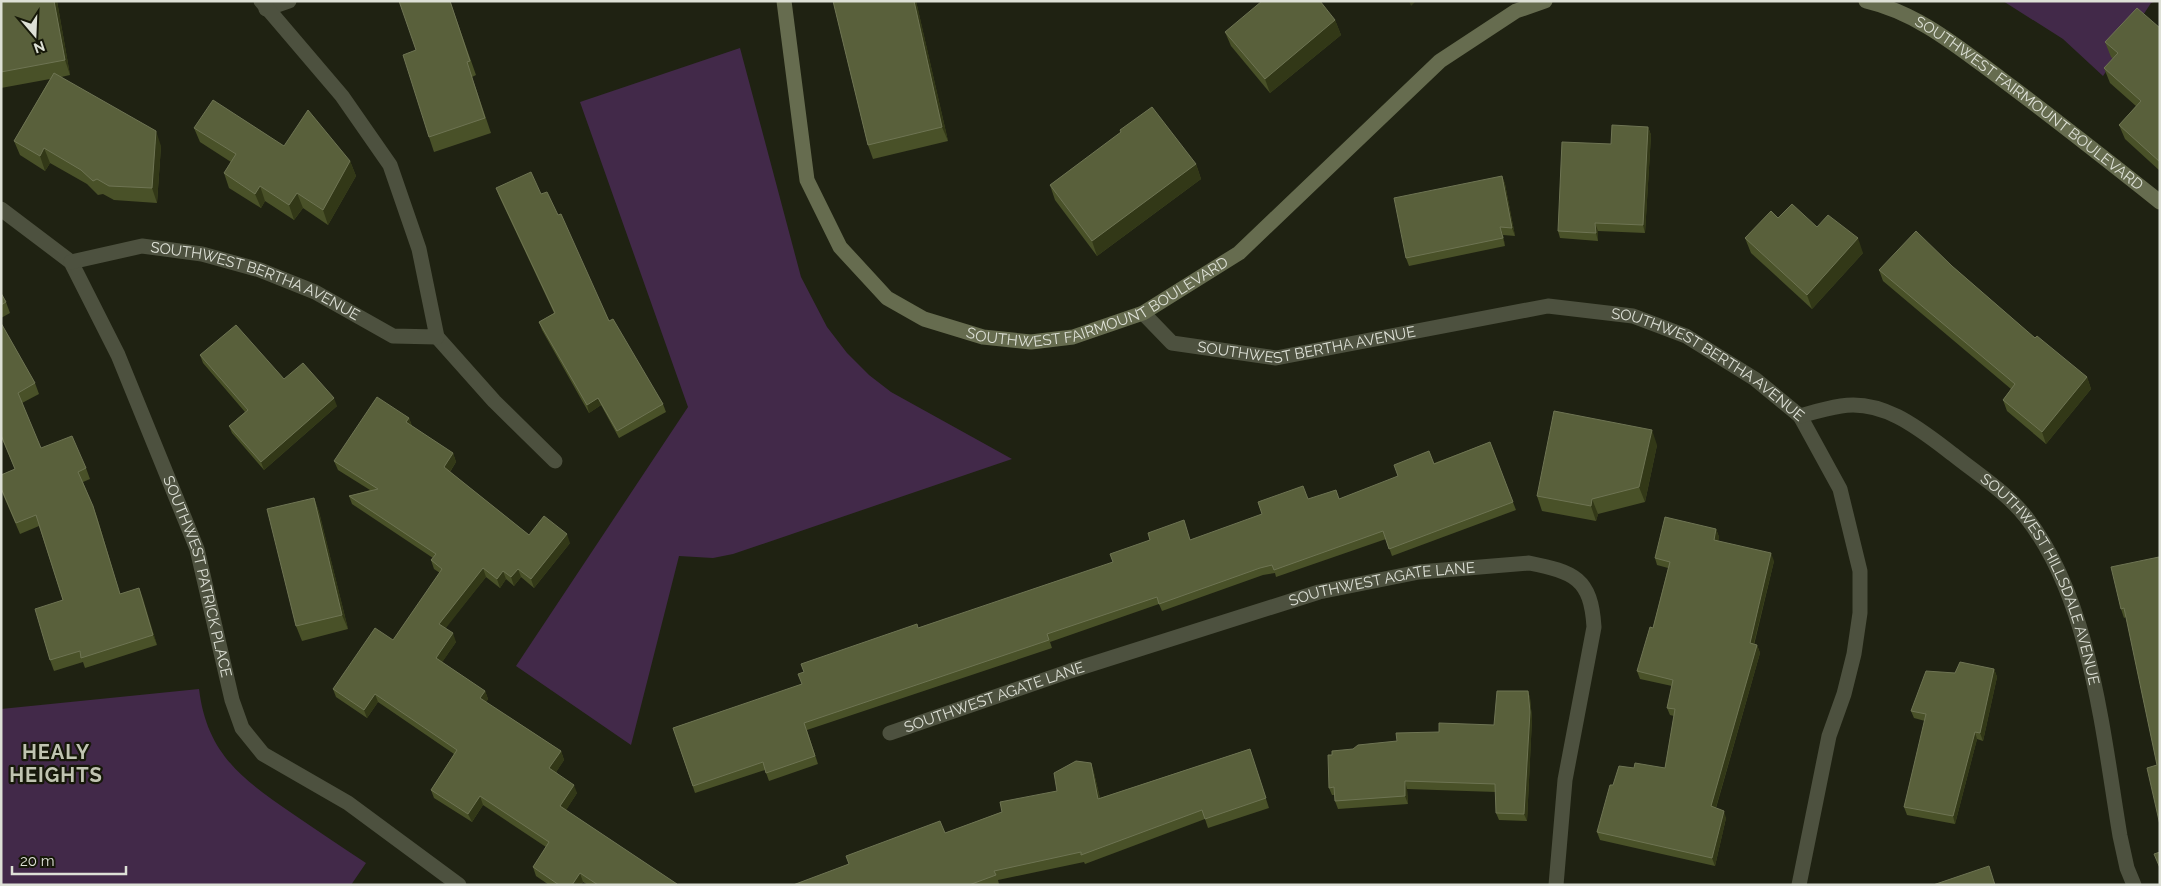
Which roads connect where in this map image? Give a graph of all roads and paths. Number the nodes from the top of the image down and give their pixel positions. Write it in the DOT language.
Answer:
graph roads {
  1 [pos="289,1"];
  2 [pos="784,1"];
  3 [pos="1545,1"];
  4 [pos="1866,1"];
  5 [pos="264,5"];
  6 [pos="2160,202"];
  7 [pos="1,209"];
  8 [pos="71,262"];
  9 [pos="1144,313"];
  10 [pos="437,337"];
  11 [pos="1800,416"];
  12 [pos="555,461"];
  13 [pos="890,733"];
  14 [pos="459,885"];
  15 [pos="1556,885"];
  16 [pos="1799,885"];
  17 [pos="2134,885"];
  1 -- 5 [label="street"];
  2 -- 9 [label="street, SOUTHWEST FAIRMOUNT BOULEVARD"];
  3 -- 9 [label="street, SOUTHWEST FAIRMOUNT BOULEVARD"];
  4 -- 6 [label="street, SOUTHWEST FAIRMOUNT BOULEVARD"];
  5 -- 10 [label="street"];
  7 -- 8 [label="street, SOUTHWEST PATRICK PLACE"];
  8 -- 10 [label="street, SOUTHWEST BERTHA AVENUE"];
  8 -- 14 [label="street, SOUTHWEST PATRICK PLACE"];
  9 -- 11 [label="street, SOUTHWEST BERTHA AVENUE"];
  10 -- 12 [label="street"];
  11 -- 16 [label="street, SOUTHWEST BERTHA AVENUE"];
  11 -- 17 [label="street, SOUTHWEST HILLSDALE AVENUE"];
  13 -- 15 [label="street, SOUTHWEST AGATE LANE"];
}
